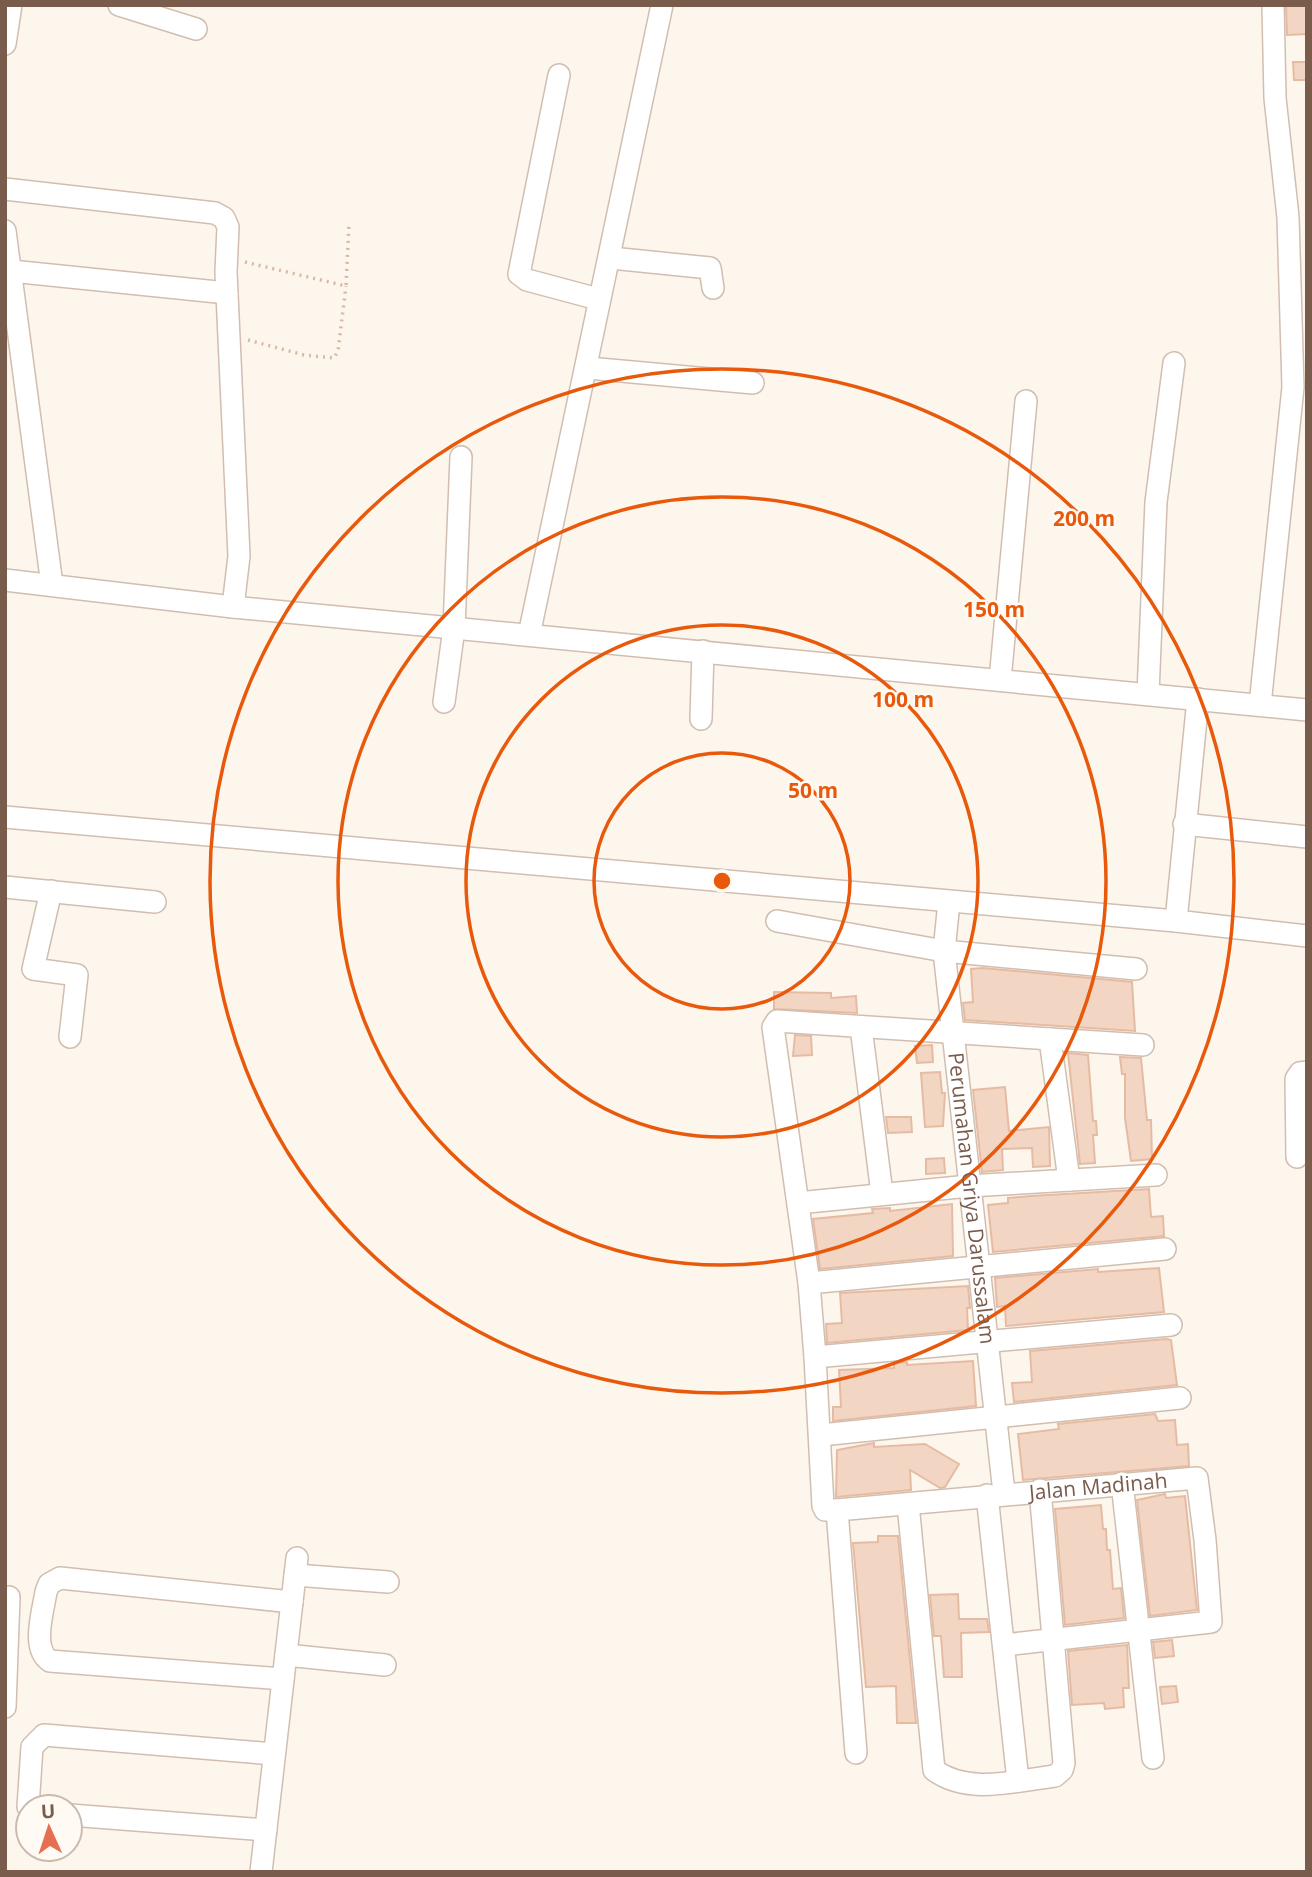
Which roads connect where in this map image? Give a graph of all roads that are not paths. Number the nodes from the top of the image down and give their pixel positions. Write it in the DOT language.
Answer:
graph roads {
  1 [pos="11,5"];
  2 [pos="119,5"];
  3 [pos="662,5"];
  4 [pos="1273,5"];
  5 [pos="196,29"];
  6 [pos="5,44"];
  7 [pos="559,75"];
  8 [pos="5,188"];
  9 [pos="5,231"];
  10 [pos="611,258"];
  11 [pos="11,271"];
  12 [pos="713,288"];
  13 [pos="227,293"];
  14 [pos="598,299"];
  15 [pos="1174,363"];
  16 [pos="587,368"];
  17 [pos="753,383"];
  18 [pos="1026,401"];
  19 [pos="461,457"];
  20 [pos="5,580"];
  21 [pos="52,585"];
  22 [pos="233,607"];
  23 [pos="453,635"];
  24 [pos="529,635"];
  25 [pos="703,665"];
  26 [pos="1000,680"];
  27 [pos="1148,694"];
  28 [pos="444,702"];
  29 [pos="1260,705"];
  30 [pos="1307,710"];
  31 [pos="1196,714"];
  32 [pos="701,719"];
  33 [pos="5,817"];
  34 [pos="1184,824"];
  35 [pos="1307,836"];
  36 [pos="5,887"];
  37 [pos="51,891"];
  38 [pos="155,902"];
  39 [pos="777,921"];
  40 [pos="1175,921"];
  41 [pos="945,927"];
  42 [pos="1307,936"];
  43 [pos="1136,969"];
  44 [pos="861,1027"];
  45 [pos="953,1033"];
  46 [pos="70,1037"];
  47 [pos="1050,1039"];
  48 [pos="1143,1045"];
  49 [pos="1307,1073"];
  50 [pos="1297,1157"];
  51 [pos="1156,1175"];
  52 [pos="1069,1180"];
  53 [pos="969,1186"];
  54 [pos="882,1194"];
  55 [pos="798,1203"];
  56 [pos="1165,1249"];
  57 [pos="979,1268"];
  58 [pos="809,1283"];
  59 [pos="1171,1325"];
  60 [pos="987,1342"];
  61 [pos="815,1357"];
  62 [pos="1180,1398"];
  63 [pos="996,1416"];
  64 [pos="821,1435"];
  65 [pos="1122,1483"];
  66 [pos="1040,1490"];
  67 [pos="996,1494"];
  68 [pos="908,1504"];
  69 [pos="836,1510"];
  70 [pos="388,1583"];
  71 [pos="9,1597"];
  72 [pos="292,1602"];
  73 [pos="1139,1630"];
  74 [pos="1051,1642"];
  75 [pos="1004,1645"];
  76 [pos="286,1655"];
  77 [pos="385,1665"];
  78 [pos="283,1679"];
  79 [pos="5,1707"];
  80 [pos="274,1754"];
  81 [pos="856,1754"];
  82 [pos="1153,1758"];
  83 [pos="1018,1781"];
  84 [pos="29,1793"];
  85 [pos="84,1816"];
  86 [pos="265,1830"];
  87 [pos="261,1872"];
  1 -- 6 [label="street"];
  2 -- 5 [label="street"];
  3 -- 10 [label="street"];
  4 -- 29 [label="street"];
  7 -- 14 [label="street"];
  8 -- 13 [label="street"];
  9 -- 11 [label="street"];
  10 -- 12 [label="street"];
  10 -- 14 [label="street"];
  11 -- 13 [label="street"];
  11 -- 21 [label="street"];
  13 -- 22 [label="street"];
  14 -- 16 [label="street"];
  15 -- 27 [label="street"];
  16 -- 17 [label="street"];
  16 -- 24 [label="street"];
  18 -- 26 [label="street"];
  19 -- 23 [label="street"];
  20 -- 21 [label="street"];
  21 -- 22 [label="street"];
  22 -- 23 [label="street"];
  23 -- 24 [label="street"];
  23 -- 28 [label="street"];
  24 -- 25 [label="street"];
  25 -- 26 [label="street"];
  25 -- 32 [label="street"];
  26 -- 27 [label="street"];
  27 -- 31 [label="street"];
  29 -- 30 [label="street"];
  29 -- 31 [label="street"];
  31 -- 34 [label="street"];
  33 -- 41 [label="street"];
  34 -- 35 [label="street"];
  34 -- 40 [label="street"];
  36 -- 37 [label="street"];
  37 -- 38 [label="street"];
  37 -- 46 [label="street"];
  39 -- 41 [label="street"];
  40 -- 41 [label="street"];
  40 -- 42 [label="street"];
  41 -- 43 [label="street"];
  41 -- 45 [label="street, Perumahan Griya Darussalam"];
  44 -- 45 [label="street"];
  44 -- 54 [label="street"];
  44 -- 55 [label="street"];
  45 -- 47 [label="street"];
  45 -- 53 [label="street, Perumahan Griya Darussalam"];
  47 -- 48 [label="street"];
  47 -- 52 [label="street"];
  49 -- 50 [label="street"];
  51 -- 52 [label="street"];
  52 -- 53 [label="street"];
  53 -- 54 [label="street"];
  53 -- 57 [label="street, Perumahan Griya Darussalam"];
  54 -- 55 [label="street"];
  55 -- 58 [label="street"];
  56 -- 57 [label="street"];
  57 -- 58 [label="street"];
  57 -- 60 [label="street, Perumahan Griya Darussalam"];
  58 -- 61 [label="street"];
  59 -- 60 [label="street"];
  60 -- 61 [label="street"];
  60 -- 63 [label="street, Perumahan Griya Darussalam"];
  61 -- 64 [label="street"];
  62 -- 63 [label="street"];
  63 -- 64 [label="street"];
  63 -- 67 [label="street, Perumahan Griya Darussalam"];
  64 -- 69 [label="street"];
  65 -- 66 [label="street, Jalan Madinah"];
  65 -- 73 [label="street"];
  65 -- 73 [label="street, Jalan Madinah"];
  66 -- 67 [label="street, Jalan Madinah"];
  66 -- 74 [label="street"];
  67 -- 68 [label="street, Jalan Madinah"];
  67 -- 75 [label="street, Perumahan Griya Darussalam"];
  68 -- 69 [label="street, Jalan Madinah"];
  68 -- 83 [label="street"];
  69 -- 81 [label="street"];
  70 -- 72 [label="street"];
  71 -- 79 [label="street"];
  72 -- 76 [label="street"];
  72 -- 78 [label="street"];
  73 -- 74 [label="street"];
  73 -- 82 [label="street"];
  74 -- 75 [label="street"];
  74 -- 83 [label="street"];
  75 -- 83 [label="street, Perumahan Griya Darussalam"];
  76 -- 77 [label="street"];
  76 -- 78 [label="street"];
  78 -- 80 [label="street"];
  80 -- 84 [label="street"];
  80 -- 86 [label="street"];
  85 -- 86 [label="street"];
  86 -- 87 [label="street"];
}
